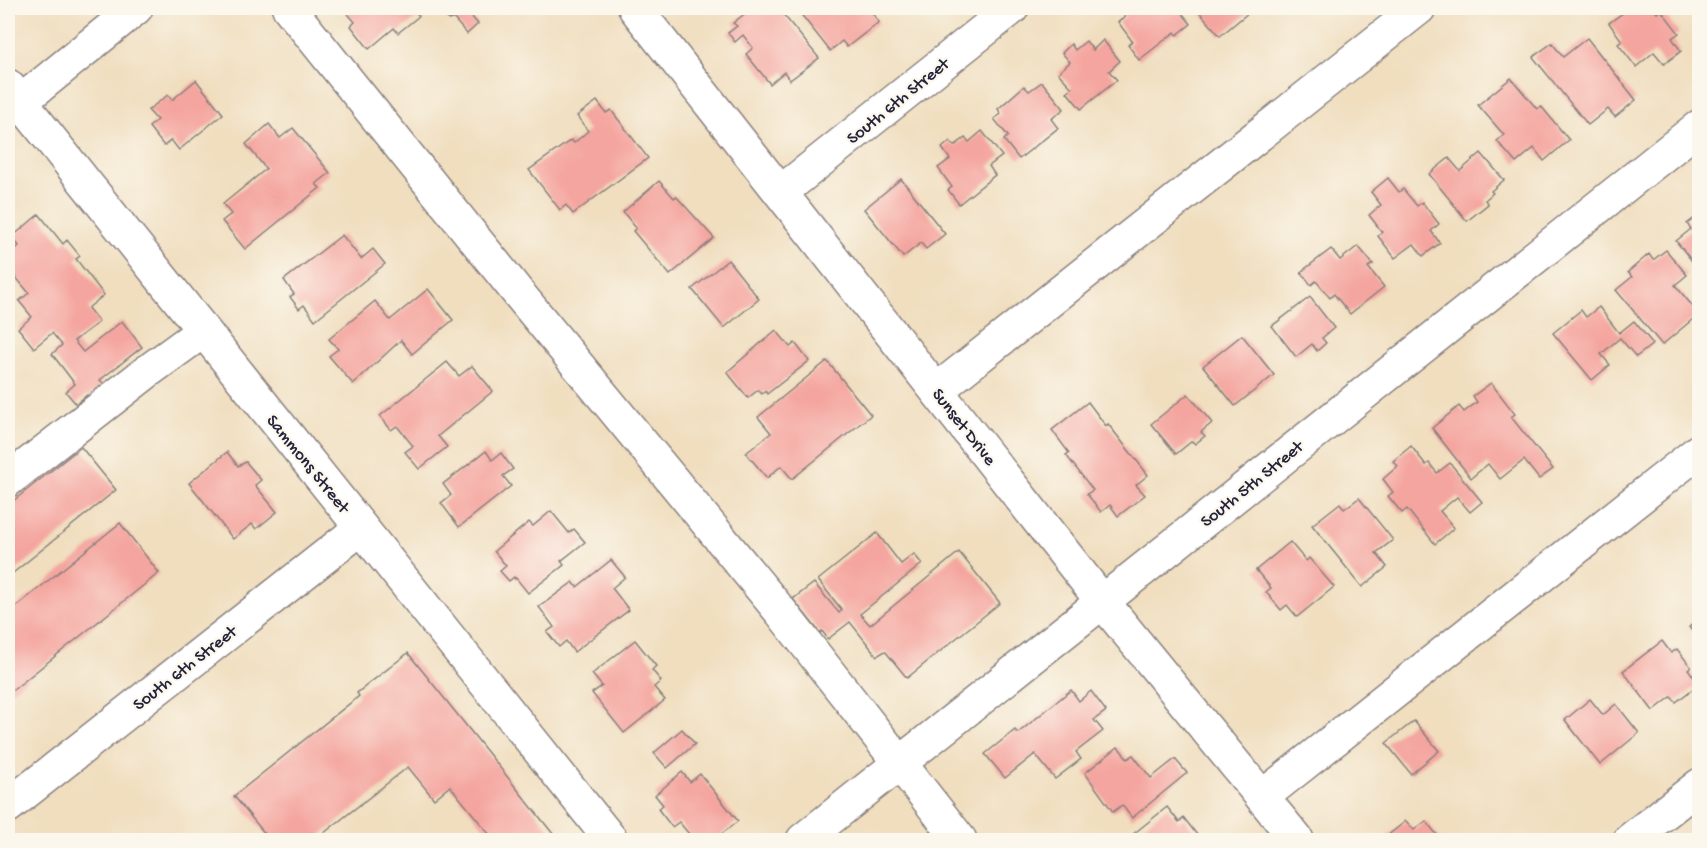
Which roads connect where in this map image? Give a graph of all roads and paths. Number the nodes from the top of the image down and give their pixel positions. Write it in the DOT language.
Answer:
graph roads {
  1 [pos="136,8"];
  2 [pos="289,8"];
  3 [pos="636,8"];
  4 [pos="1012,8"];
  5 [pos="1419,8"];
  6 [pos="12,100"];
  7 [pos="1700,126"];
  8 [pos="781,192"];
  9 [pos="203,331"];
  10 [pos="937,390"];
  11 [pos="1700,450"];
  12 [pos="8,480"];
  13 [pos="361,528"];
  14 [pos="1102,601"];
  15 [pos="899,764"];
  16 [pos="1700,785"];
  17 [pos="1262,797"];
  18 [pos="8,806"];
  19 [pos="611,840"];
  20 [pos="803,840"];
  21 [pos="960,840"];
  22 [pos="1298,840"];
  23 [pos="1630,840"];
  1 -- 6 [label="street"];
  2 -- 15 [label="street"];
  3 -- 8 [label="street, Sunset Drive"];
  4 -- 8 [label="street, South 6th Street"];
  5 -- 10 [label="street"];
  6 -- 9 [label="street, Sammons Street"];
  7 -- 14 [label="street, South 5th Street"];
  8 -- 10 [label="street, Sunset Drive"];
  9 -- 12 [label="street"];
  9 -- 13 [label="street, Sammons Street"];
  10 -- 14 [label="street, Sunset Drive"];
  11 -- 17 [label="street"];
  13 -- 18 [label="street, South 6th Street"];
  13 -- 19 [label="street, Sammons Street"];
  14 -- 15 [label="street, South 5th Street"];
  14 -- 17 [label="street, Sunset Drive"];
  15 -- 20 [label="street, South 5th Street"];
  15 -- 21 [label="street"];
  16 -- 23 [label="street"];
  17 -- 22 [label="street, Sunset Drive"];
}
